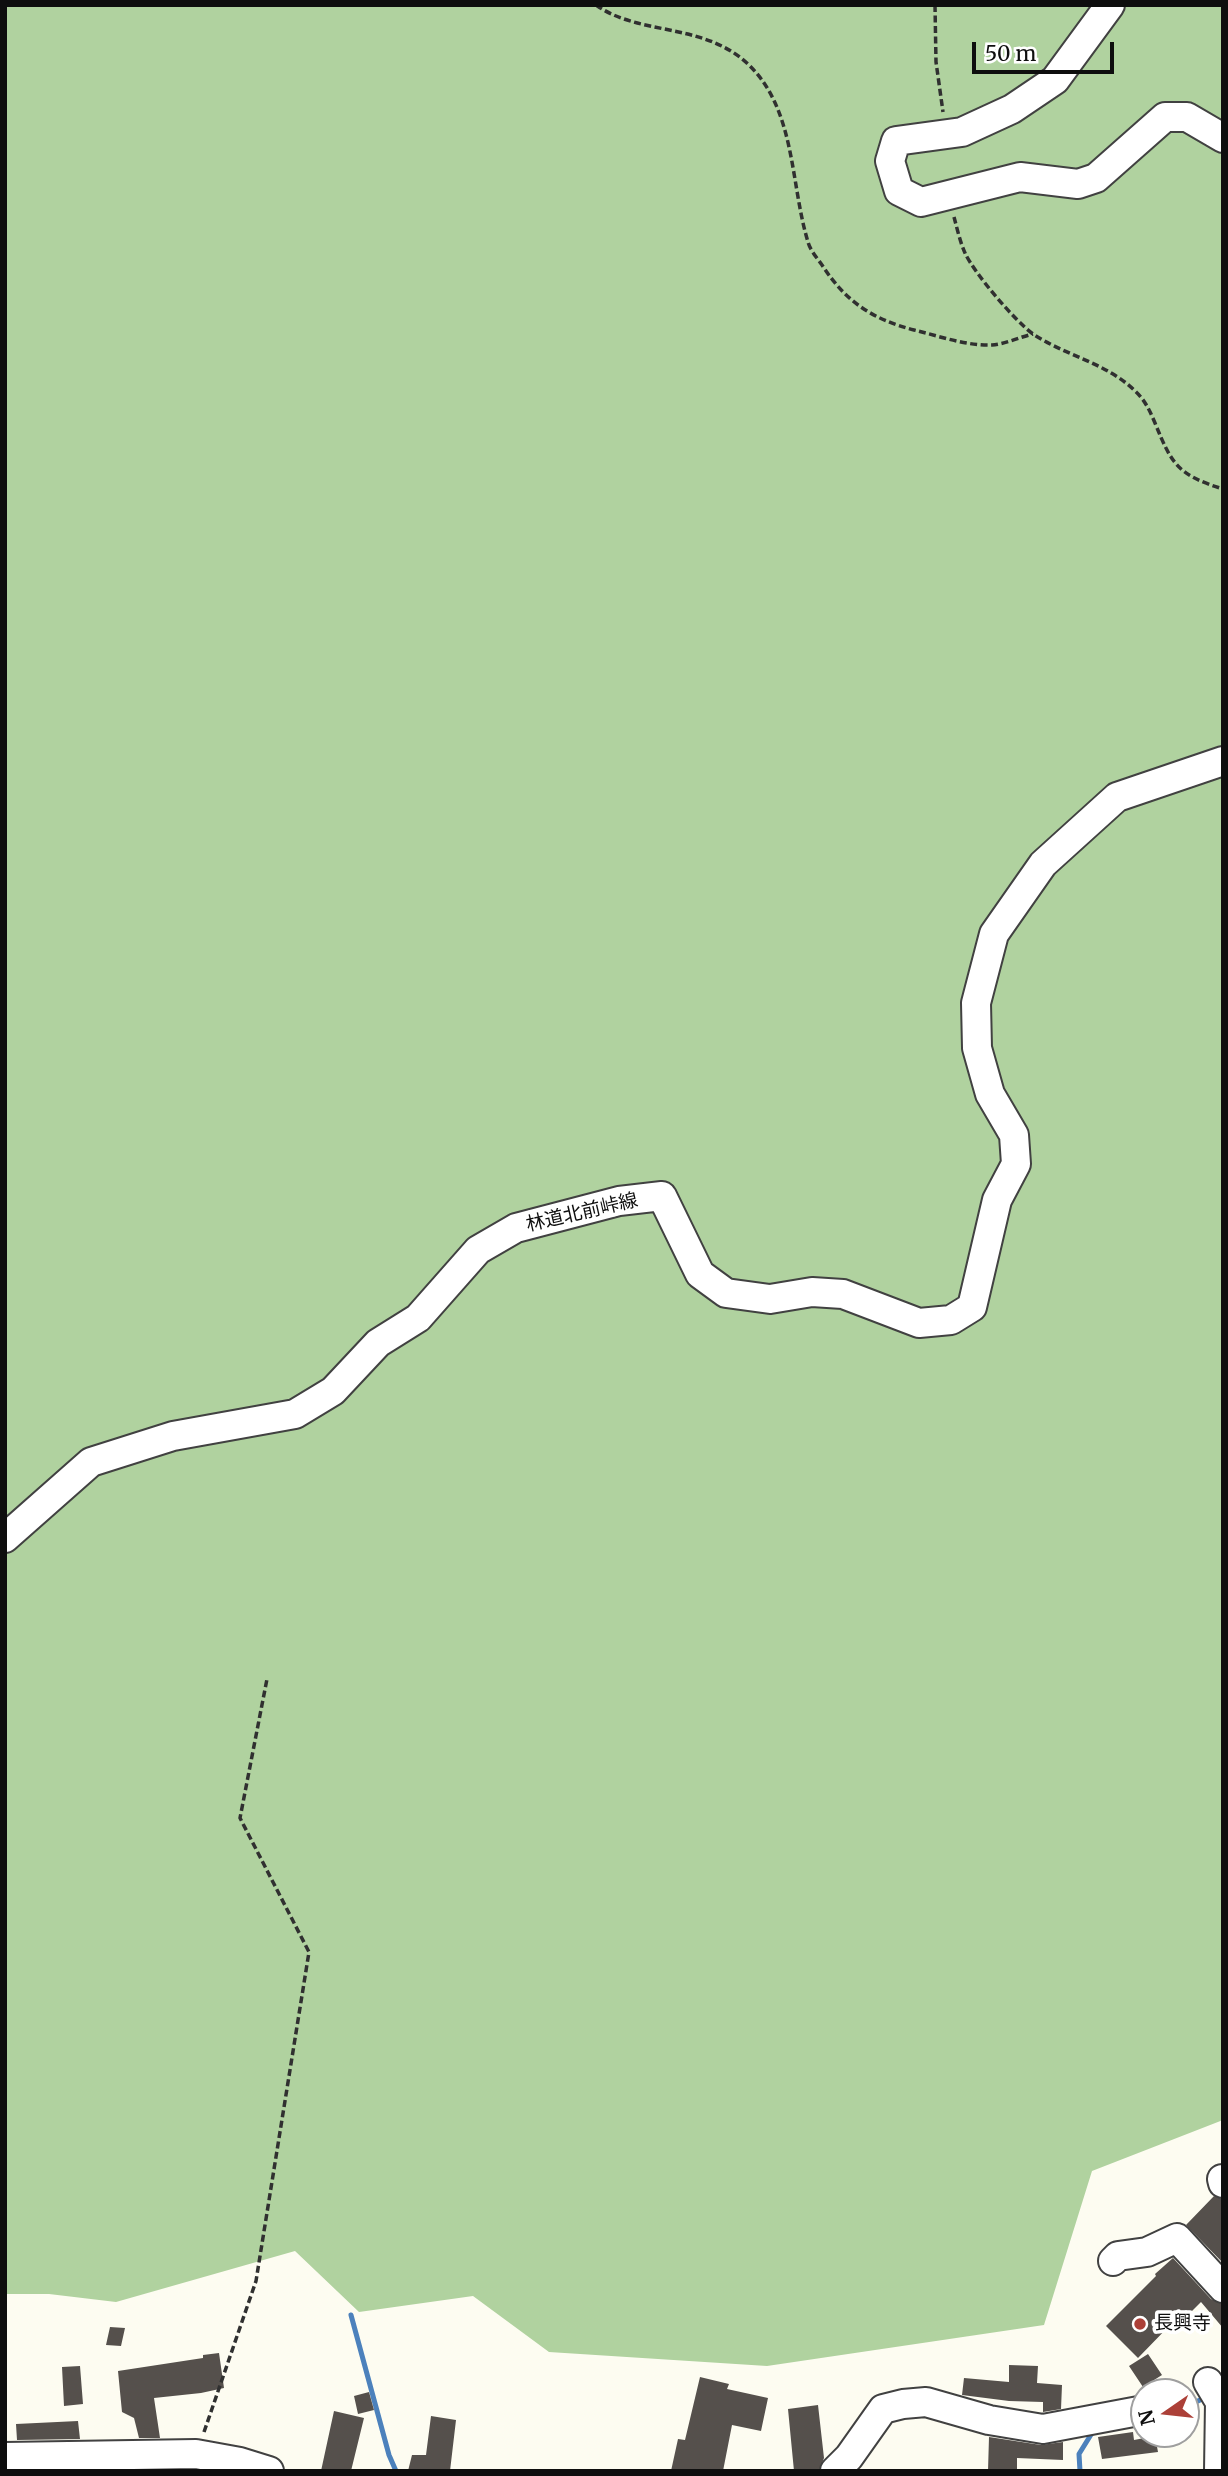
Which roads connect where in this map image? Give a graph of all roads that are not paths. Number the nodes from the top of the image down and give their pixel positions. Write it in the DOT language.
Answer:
graph roads {
  1 [pos="1110,5"];
  2 [pos="1223,138"];
  3 [pos="1223,761"];
  4 [pos="5,1538"];
  5 [pos="1113,2261"];
  6 [pos="1223,2288"];
  7 [pos="1210,2387"];
  8 [pos="1130,2413"];
  9 [pos="5,2456"];
  10 [pos="1220,2464"];
  11 [pos="269,2471"];
  12 [pos="835,2471"];
  1 -- 2 [label="street"];
  3 -- 4 [label="street, 林道北前峠線"];
  5 -- 6 [label="street"];
  7 -- 10 [label="street"];
  8 -- 12 [label="street"];
  9 -- 11 [label="street"];
}
